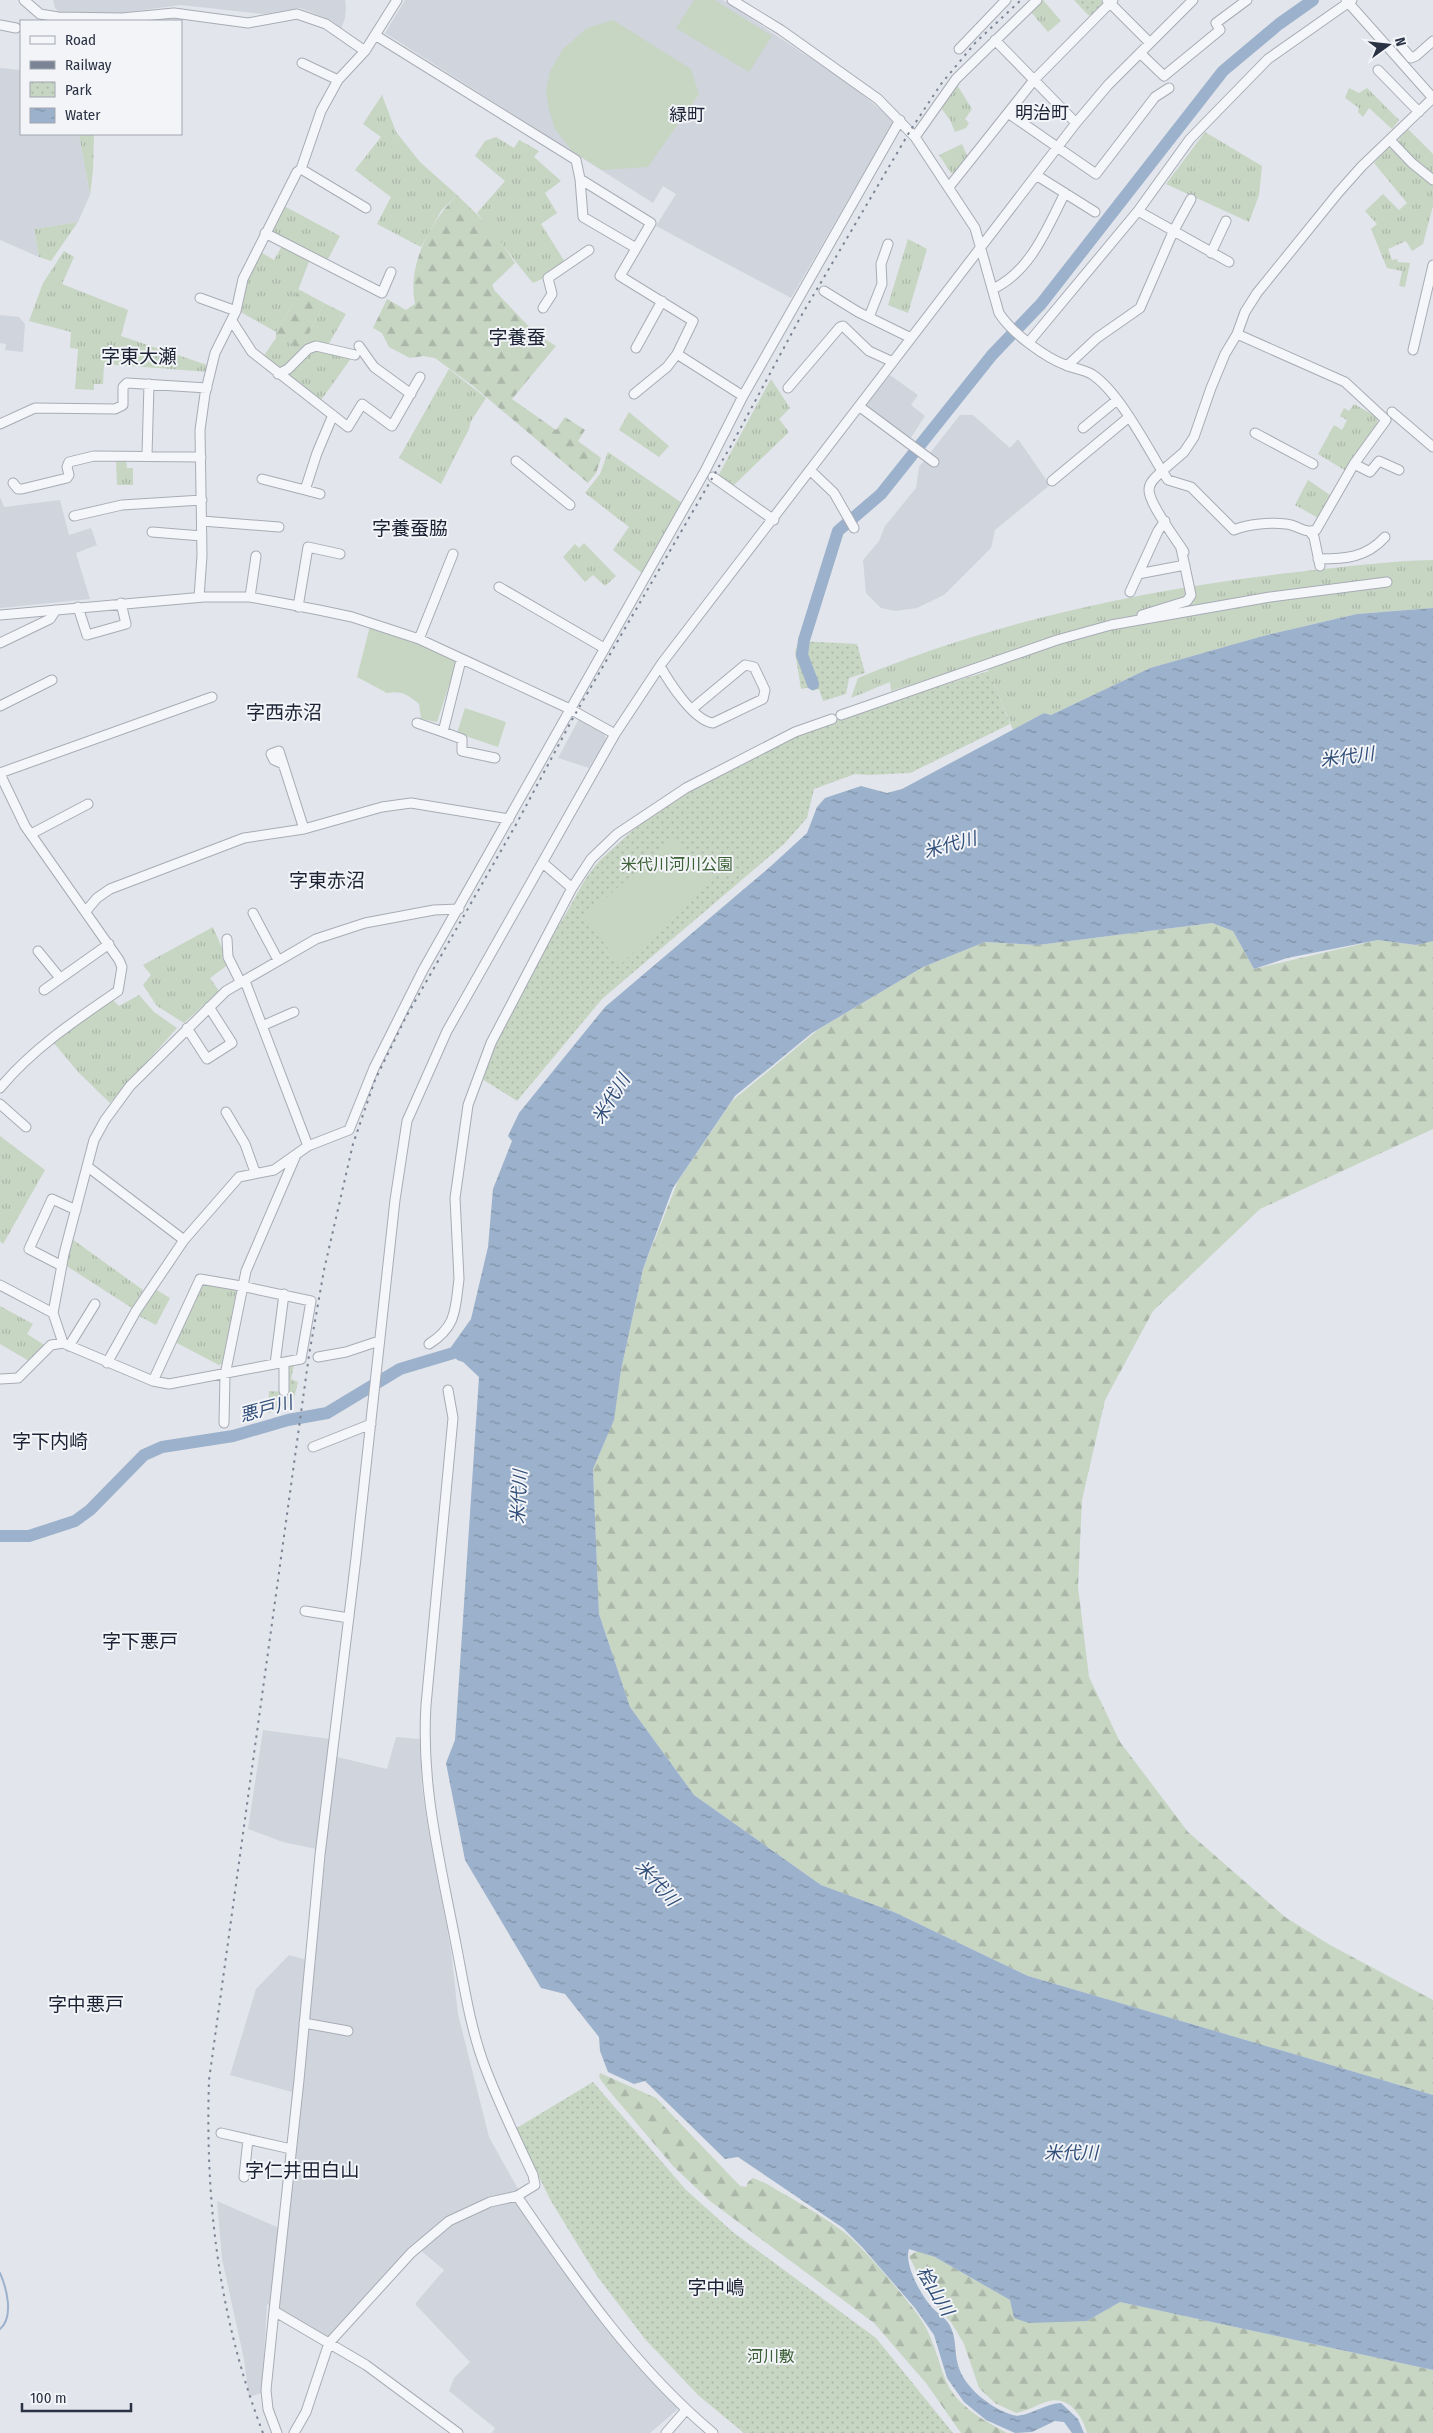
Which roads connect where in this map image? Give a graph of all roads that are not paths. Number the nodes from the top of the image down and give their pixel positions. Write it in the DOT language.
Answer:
graph roads {
  1 [pos="24,0"];
  2 [pos="398,0"];
  3 [pos="732,0"];
  4 [pos="1006,0"];
  5 [pos="1038,0"];
  6 [pos="1194,0"];
  7 [pos="1246,0"];
  8 [pos="1110,1"];
  9 [pos="1349,1"];
  10 [pos="0,25"];
  11 [pos="16,28"];
  12 [pos="375,35"];
  13 [pos="995,40"];
  14 [pos="1433,41"];
  15 [pos="1150,43"];
  16 [pos="1400,46"];
  17 [pos="959,49"];
  18 [pos="364,51"];
  19 [pos="1140,53"];
  20 [pos="302,63"];
  21 [pos="1378,70"];
  22 [pos="338,80"];
  23 [pos="1034,80"];
  24 [pos="1169,88"];
  25 [pos="1433,98"];
  26 [pos="1418,112"];
  27 [pos="1008,113"];
  28 [pos="900,120"];
  29 [pos="1076,123"];
  30 [pos="915,137"];
  31 [pos="1390,140"];
  32 [pos="1058,148"];
  33 [pos="301,169"];
  34 [pos="1036,175"];
  35 [pos="580,178"];
  36 [pos="1433,180"];
  37 [pos="949,187"];
  38 [pos="1065,193"];
  39 [pos="1192,200"];
  40 [pos="366,208"];
  41 [pos="1138,211"];
  42 [pos="1095,212"];
  43 [pos="1226,221"];
  44 [pos="1173,232"];
  45 [pos="265,233"];
  46 [pos="888,244"];
  47 [pos="980,245"];
  48 [pos="636,248"];
  49 [pos="589,250"];
  50 [pos="1211,253"];
  51 [pos="1229,262"];
  52 [pos="1433,264"];
  53 [pos="391,272"];
  54 [pos="993,289"];
  55 [pos="824,291"];
  56 [pos="200,298"];
  57 [pos="662,301"];
  58 [pos="543,308"];
  59 [pos="236,311"];
  60 [pos="868,317"];
  61 [pos="232,321"];
  62 [pos="1237,334"];
  63 [pos="912,338"];
  64 [pos="1027,340"];
  65 [pos="359,346"];
  66 [pos="636,348"];
  67 [pos="1413,350"];
  68 [pos="677,354"];
  69 [pos="355,356"];
  70 [pos="893,362"];
  71 [pos="1067,366"];
  72 [pos="278,374"];
  73 [pos="420,377"];
  74 [pos="149,384"];
  75 [pos="207,388"];
  76 [pos="788,388"];
  77 [pos="411,394"];
  78 [pos="634,394"];
  79 [pos="743,396"];
  80 [pos="1117,400"];
  81 [pos="860,407"];
  82 [pos="1392,412"];
  83 [pos="332,415"];
  84 [pos="1129,417"];
  85 [pos="0,424"];
  86 [pos="1083,428"];
  87 [pos="1255,433"];
  88 [pos="1433,447"];
  89 [pos="147,455"];
  90 [pos="201,457"];
  91 [pos="516,461"];
  92 [pos="934,462"];
  93 [pos="1313,464"];
  94 [pos="1354,464"];
  95 [pos="1399,470"];
  96 [pos="811,471"];
  97 [pos="1162,471"];
  98 [pos="713,477"];
  99 [pos="262,479"];
  100 [pos="1052,481"];
  101 [pos="12,483"];
  102 [pos="305,490"];
  103 [pos="320,494"];
  104 [pos="202,500"];
  105 [pos="570,505"];
  106 [pos="74,516"];
  107 [pos="774,520"];
  108 [pos="202,521"];
  109 [pos="1165,521"];
  110 [pos="279,527"];
  111 [pos="854,528"];
  112 [pos="152,532"];
  113 [pos="1310,532"];
  114 [pos="202,536"];
  115 [pos="1384,537"];
  116 [pos="340,554"];
  117 [pos="454,554"];
  118 [pos="256,556"];
  119 [pos="1185,565"];
  120 [pos="1138,574"];
  121 [pos="1387,582"];
  122 [pos="499,587"];
  123 [pos="1130,592"];
  124 [pos="199,597"];
  125 [pos="250,597"];
  126 [pos="121,603"];
  127 [pos="298,606"];
  128 [pos="78,607"];
  129 [pos="56,610"];
  130 [pos="0,615"];
  131 [pos="1134,621"];
  132 [pos="419,640"];
  133 [pos="0,643"];
  134 [pos="604,648"];
  135 [pos="461,660"];
  136 [pos="660,666"];
  137 [pos="52,680"];
  138 [pos="212,697"];
  139 [pos="0,706"];
  140 [pos="692,708"];
  141 [pos="570,709"];
  142 [pos="841,716"];
  143 [pos="832,719"];
  144 [pos="417,723"];
  145 [pos="443,732"];
  146 [pos="615,734"];
  147 [pos="496,758"];
  148 [pos="283,764"];
  149 [pos="0,774"];
  150 [pos="88,804"];
  151 [pos="509,818"];
  152 [pos="304,829"];
  153 [pos="31,834"];
  154 [pos="543,863"];
  155 [pos="572,888"];
  156 [pos="459,909"];
  157 [pos="86,911"];
  158 [pos="253,913"];
  159 [pos="227,940"];
  160 [pos="109,944"];
  161 [pos="38,951"];
  162 [pos="278,960"];
  163 [pos="60,978"];
  164 [pos="243,982"];
  165 [pos="44,990"];
  166 [pos="209,1006"];
  167 [pos="294,1012"];
  168 [pos="262,1026"];
  169 [pos="187,1028"];
  170 [pos="0,1088"];
  171 [pos="0,1104"];
  172 [pos="226,1112"];
  173 [pos="26,1127"];
  174 [pos="308,1146"];
  175 [pos="296,1154"];
  176 [pos="88,1167"];
  177 [pos="255,1172"];
  178 [pos="76,1210"];
  179 [pos="184,1240"];
  180 [pos="62,1266"];
  181 [pos="0,1285"];
  182 [pos="242,1286"];
  183 [pos="284,1294"];
  184 [pos="96,1304"];
  185 [pos="53,1313"];
  186 [pos="379,1344"];
  187 [pos="429,1344"];
  188 [pos="66,1345"];
  189 [pos="318,1357"];
  190 [pos="107,1363"];
  191 [pos="280,1363"];
  192 [pos="225,1375"];
  193 [pos="0,1379"];
  194 [pos="152,1381"];
  195 [pos="448,1390"];
  196 [pos="284,1391"];
  197 [pos="224,1423"];
  198 [pos="371,1424"];
  199 [pos="313,1446"];
  200 [pos="305,1611"];
  201 [pos="349,1618"];
  202 [pos="304,2023"];
  203 [pos="348,2031"];
  204 [pos="221,2133"];
  205 [pos="248,2139"];
  206 [pos="291,2149"];
  207 [pos="244,2177"];
  208 [pos="517,2196"];
  209 [pos="274,2311"];
  210 [pos="329,2343"];
  211 [pos="686,2410"];
  212 [pos="277,2433"];
  213 [pos="294,2433"];
  214 [pos="458,2433"];
  215 [pos="666,2433"];
  216 [pos="714,2433"];
  1 -- 18 [label="street"];
  2 -- 12 [label="street"];
  3 -- 28 [label="street"];
  4 -- 17 [label="street"];
  5 -- 13 [label="street"];
  6 -- 15 [label="street"];
  7 -- 19 [label="street"];
  8 -- 15 [label="street"];
  8 -- 23 [label="street"];
  9 -- 25 [label="street"];
  9 -- 41 [label="street"];
  10 -- 11 [label="street"];
  12 -- 18 [label="street"];
  12 -- 35 [label="street"];
  13 -- 23 [label="street"];
  13 -- 30 [label="street"];
  14 -- 16 [label="street"];
  15 -- 19 [label="street"];
  18 -- 22 [label="street"];
  19 -- 29 [label="street"];
  20 -- 22 [label="street"];
  21 -- 26 [label="street"];
  22 -- 33 [label="street"];
  23 -- 27 [label="street"];
  23 -- 29 [label="street"];
  24 -- 32 [label="street"];
  25 -- 26 [label="street"];
  26 -- 31 [label="street"];
  27 -- 32 [label="street"];
  27 -- 37 [label="street"];
  28 -- 30 [label="street"];
  28 -- 79 [label="street"];
  29 -- 32 [label="street"];
  30 -- 37 [label="street"];
  31 -- 36 [label="street"];
  31 -- 62 [label="street"];
  32 -- 34 [label="street"];
  33 -- 40 [label="street"];
  33 -- 45 [label="street"];
  34 -- 38 [label="street"];
  34 -- 47 [label="street"];
  35 -- 48 [label="street"];
  35 -- 48 [label="street"];
  37 -- 47 [label="street"];
  38 -- 42 [label="street"];
  38 -- 54 [label="street"];
  39 -- 44 [label="street"];
  41 -- 44 [label="street"];
  41 -- 64 [label="street"];
  43 -- 50 [label="street"];
  44 -- 50 [label="street"];
  44 -- 71 [label="street"];
  45 -- 53 [label="street"];
  45 -- 59 [label="street"];
  46 -- 60 [label="street"];
  47 -- 54 [label="street"];
  47 -- 63 [label="street"];
  48 -- 57 [label="street"];
  49 -- 58 [label="street"];
  50 -- 51 [label="street"];
  52 -- 67 [label="street"];
  54 -- 64 [label="street"];
  55 -- 60 [label="street"];
  56 -- 59 [label="street"];
  57 -- 66 [label="street"];
  57 -- 68 [label="street"];
  59 -- 61 [label="street"];
  60 -- 63 [label="street"];
  61 -- 72 [label="street"];
  61 -- 75 [label="street"];
  62 -- 94 [label="street"];
  62 -- 97 [label="street"];
  63 -- 70 [label="street"];
  64 -- 71 [label="street"];
  65 -- 77 [label="street"];
  68 -- 78 [label="street"];
  68 -- 79 [label="street"];
  69 -- 72 [label="street"];
  70 -- 76 [label="street"];
  70 -- 81 [label="street"];
  71 -- 80 [label="street"];
  72 -- 83 [label="street"];
  73 -- 77 [label="street"];
  74 -- 75 [label="street"];
  74 -- 85 [label="street"];
  74 -- 89 [label="street"];
  75 -- 90 [label="street"];
  77 -- 83 [label="street"];
  79 -- 134 [label="street"];
  80 -- 84 [label="street"];
  80 -- 86 [label="street"];
  81 -- 92 [label="street"];
  81 -- 96 [label="street"];
  82 -- 88 [label="street"];
  83 -- 102 [label="street"];
  84 -- 97 [label="street"];
  84 -- 100 [label="street"];
  87 -- 93 [label="street"];
  89 -- 90 [label="street"];
  89 -- 101 [label="street"];
  90 -- 104 [label="street"];
  91 -- 105 [label="street"];
  94 -- 95 [label="street"];
  94 -- 113 [label="street"];
  96 -- 107 [label="street"];
  96 -- 111 [label="street"];
  97 -- 109 [label="street"];
  97 -- 113 [label="street"];
  98 -- 107 [label="street"];
  99 -- 102 [label="street"];
  102 -- 103 [label="street"];
  104 -- 106 [label="street"];
  104 -- 108 [label="street"];
  107 -- 136 [label="street"];
  108 -- 110 [label="street"];
  108 -- 114 [label="street"];
  109 -- 119 [label="street"];
  109 -- 120 [label="street"];
  112 -- 114 [label="street"];
  113 -- 115 [label="street"];
  114 -- 124 [label="street"];
  116 -- 127 [label="street"];
  117 -- 132 [label="street"];
  118 -- 125 [label="street"];
  119 -- 120 [label="street"];
  119 -- 131 [label="street"];
  120 -- 123 [label="street"];
  121 -- 131 [label="street"];
  122 -- 134 [label="street"];
  124 -- 125 [label="street"];
  124 -- 126 [label="street"];
  125 -- 127 [label="street"];
  126 -- 128 [label="street"];
  126 -- 128 [label="street"];
  127 -- 132 [label="street"];
  128 -- 129 [label="street"];
  129 -- 130 [label="street"];
  129 -- 133 [label="street"];
  131 -- 142 [label="street"];
  132 -- 135 [label="street"];
  134 -- 141 [label="street"];
  135 -- 141 [label="street"];
  135 -- 145 [label="street"];
  136 -- 140 [label="street"];
  136 -- 146 [label="street"];
  137 -- 139 [label="street"];
  138 -- 149 [label="street"];
  140 -- 140 [label="street"];
  141 -- 146 [label="street"];
  141 -- 151 [label="street"];
  143 -- 155 [label="street"];
  144 -- 145 [label="street"];
  145 -- 147 [label="street"];
  146 -- 154 [label="street"];
  148 -- 152 [label="street"];
  149 -- 153 [label="street"];
  150 -- 153 [label="street"];
  151 -- 152 [label="street"];
  151 -- 156 [label="street"];
  152 -- 157 [label="street"];
  153 -- 157 [label="street"];
  154 -- 155 [label="street"];
  154 -- 186 [label="street"];
  155 -- 187 [label="street"];
  156 -- 162 [label="street"];
  156 -- 174 [label="street"];
  157 -- 160 [label="street"];
  158 -- 162 [label="street"];
  159 -- 164 [label="street"];
  160 -- 163 [label="street"];
  160 -- 170 [label="street"];
  161 -- 163 [label="street"];
  162 -- 164 [label="street"];
  163 -- 165 [label="street"];
  164 -- 166 [label="street"];
  164 -- 168 [label="street"];
  166 -- 169 [label="street"];
  166 -- 169 [label="street"];
  167 -- 168 [label="street"];
  168 -- 174 [label="street"];
  169 -- 176 [label="street"];
  171 -- 173 [label="street"];
  172 -- 177 [label="street"];
  174 -- 175 [label="street"];
  175 -- 177 [label="street"];
  175 -- 182 [label="street"];
  176 -- 178 [label="street"];
  176 -- 179 [label="street"];
  177 -- 179 [label="street"];
  178 -- 180 [label="street"];
  178 -- 180 [label="street"];
  179 -- 190 [label="street"];
  180 -- 185 [label="street"];
  181 -- 185 [label="street"];
  182 -- 183 [label="street"];
  182 -- 192 [label="street"];
  182 -- 194 [label="street"];
  183 -- 191 [label="street"];
  183 -- 191 [label="street"];
  184 -- 188 [label="street"];
  185 -- 188 [label="street"];
  186 -- 189 [label="street"];
  186 -- 198 [label="street"];
  188 -- 190 [label="street"];
  188 -- 193 [label="street"];
  190 -- 194 [label="street"];
  191 -- 192 [label="street"];
  191 -- 196 [label="street"];
  192 -- 194 [label="street"];
  192 -- 197 [label="street"];
  195 -- 208 [label="street"];
  198 -- 199 [label="street"];
  198 -- 201 [label="street"];
  200 -- 201 [label="street"];
  201 -- 202 [label="street"];
  202 -- 203 [label="street"];
  202 -- 206 [label="street"];
  204 -- 205 [label="street"];
  205 -- 206 [label="street"];
  205 -- 207 [label="street"];
  206 -- 209 [label="street"];
  208 -- 210 [label="street"];
  208 -- 211 [label="street"];
  209 -- 210 [label="street"];
  209 -- 212 [label="street"];
  210 -- 213 [label="street"];
  210 -- 214 [label="street"];
  211 -- 215 [label="street"];
  211 -- 216 [label="street"];
}
